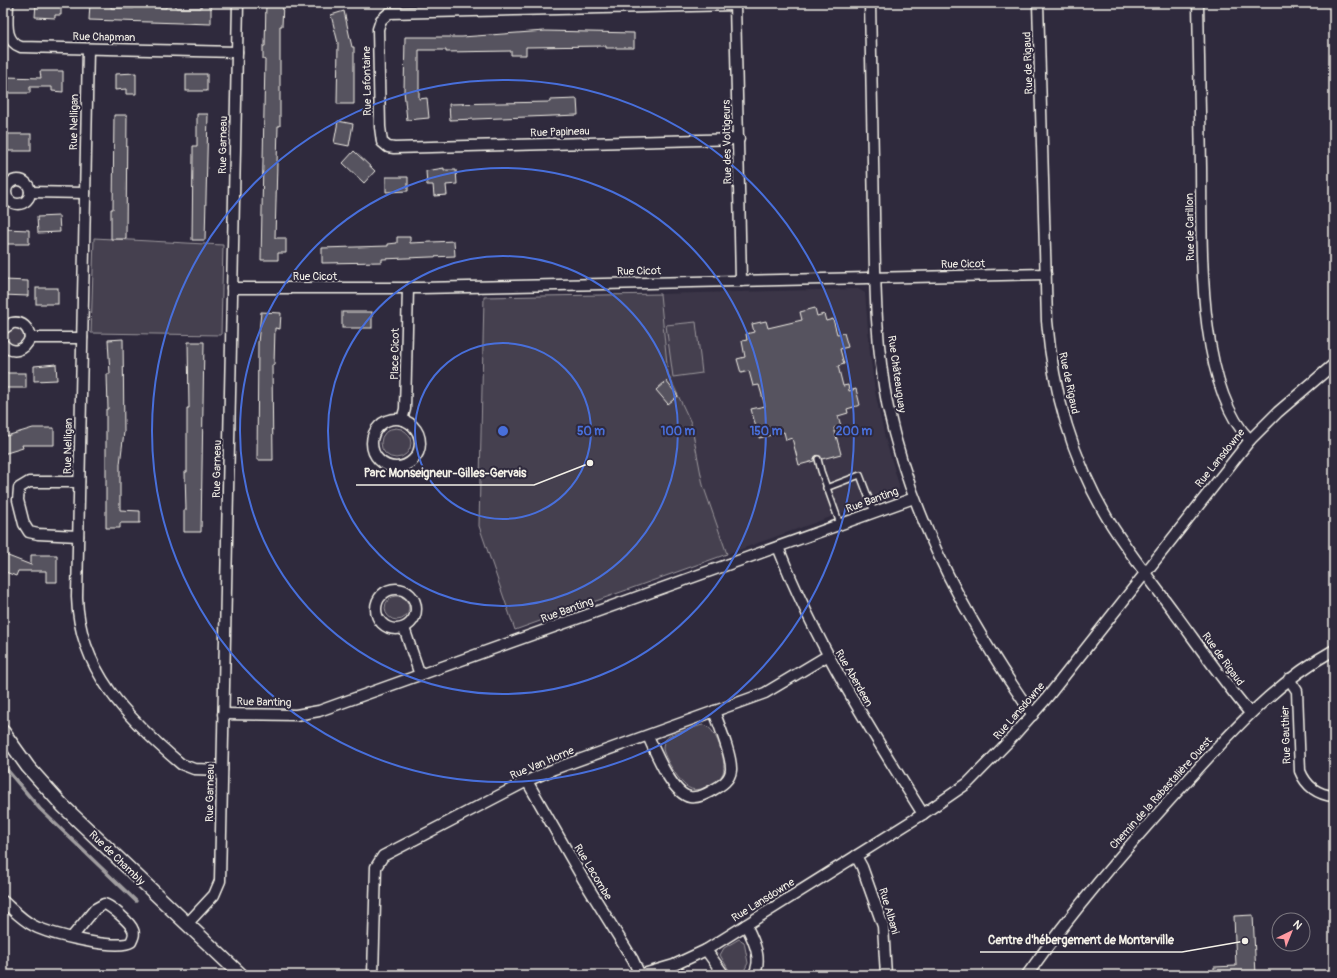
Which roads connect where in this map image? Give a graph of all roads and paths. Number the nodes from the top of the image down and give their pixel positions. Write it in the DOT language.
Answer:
graph roads {
  1 [pos="8,3"];
  2 [pos="238,3"];
  3 [pos="870,3"];
  4 [pos="1038,3"];
  5 [pos="1198,3"];
  6 [pos="735,4"];
  7 [pos="88,49"];
  8 [pos="237,52"];
  9 [pos="738,139"];
  10 [pos="384,144"];
  11 [pos="30,192"];
  12 [pos="85,193"];
  13 [pos="1046,274"];
  14 [pos="875,278"];
  15 [pos="741,281"];
  16 [pos="232,288"];
  17 [pos="408,288"];
  18 [pos="3,329"];
  19 [pos="30,338"];
  20 [pos="82,338"];
  21 [pos="3,344"];
  22 [pos="1334,364"];
  23 [pos="402,420"];
  24 [pos="1250,440"];
  25 [pos="818,460"];
  26 [pos="79,482"];
  27 [pos="826,488"];
  28 [pos="914,498"];
  29 [pos="874,512"];
  30 [pos="840,524"];
  31 [pos="78,536"];
  32 [pos="778,547"];
  33 [pos="1144,572"];
  34 [pos="404,628"];
  35 [pos="1334,650"];
  36 [pos="827,656"];
  37 [pos="420,675"];
  38 [pos="1289,679"];
  39 [pos="714,711"];
  40 [pos="1250,713"];
  41 [pos="223,714"];
  42 [pos="1033,715"];
  43 [pos="3,732"];
  44 [pos="648,736"];
  45 [pos="222,770"];
  46 [pos="527,781"];
  47 [pos="1334,796"];
  48 [pos="923,814"];
  49 [pos="856,856"];
  50 [pos="3,901"];
  51 [pos="187,924"];
  52 [pos="746,925"];
  53 [pos="72,937"];
  54 [pos="706,950"];
  55 [pos="241,975"];
  56 [pos="373,975"];
  57 [pos="640,975"];
  58 [pos="724,975"];
  59 [pos="753,975"];
  60 [pos="886,975"];
  61 [pos="1028,975"];
  1 -- 7 [label="street, Rue Chapman"];
  2 -- 8 [label="street, Rue Garneau"];
  3 -- 14 [label="street, Rue Châteauguay"];
  4 -- 13 [label="street, Rue de Rigaud"];
  5 -- 24 [label="street, Rue de Carillon"];
  6 -- 9 [label="street, Rue des Voltigeurs"];
  6 -- 10 [label="street, Rue Lafontaine"];
  7 -- 8 [label="street, Rue Chapman"];
  7 -- 12 [label="street, Rue Nelligan"];
  8 -- 16 [label="street, Rue Garneau"];
  9 -- 10 [label="street, Rue Papineau"];
  9 -- 15 [label="street, Rue des Voltigeurs"];
  11 -- 12 [label="street"];
  12 -- 20 [label="street, Rue Nelligan"];
  13 -- 14 [label="street, Rue Cicot"];
  13 -- 33 [label="street, Rue de Rigaud"];
  14 -- 15 [label="street, Rue Cicot"];
  14 -- 28 [label="street, Rue Châteauguay"];
  15 -- 17 [label="street, Rue Cicot"];
  16 -- 17 [label="street, Rue Cicot"];
  16 -- 41 [label="street, Rue Garneau"];
  17 -- 23 [label="street, Place Cicot"];
  18 -- 19 [label="street"];
  19 -- 20 [label="street"];
  19 -- 21 [label="street"];
  20 -- 26 [label="street, Rue Nelligan"];
  22 -- 24 [label="street, Rue Lansdowne"];
  23 -- 23 [label="street"];
  24 -- 33 [label="street, Rue Lansdowne"];
  25 -- 27 [label="lane"];
  26 -- 31 [label="street, Rue Nelligan"];
  26 -- 31 [label="street"];
  27 -- 29 [label="lane"];
  27 -- 30 [label="lane"];
  28 -- 29 [label="street, Rue Banting"];
  28 -- 42 [label="street, Rue Châteauguay"];
  29 -- 30 [label="street, Rue Banting"];
  30 -- 32 [label="street, Rue Banting"];
  31 -- 45 [label="street, Rue Nelligan"];
  32 -- 36 [label="street, Rue Aberdeen"];
  32 -- 37 [label="street, Rue Banting"];
  33 -- 40 [label="street, Rue de Rigaud"];
  33 -- 42 [label="street, Rue Lansdowne"];
  34 -- 34 [label="street"];
  34 -- 37 [label="street"];
  35 -- 38 [label="street, Chemin de la Rabastalière Ouest"];
  36 -- 39 [label="street, Rue Van Horne"];
  36 -- 48 [label="street, Rue Aberdeen"];
  37 -- 41 [label="street, Rue Banting"];
  38 -- 40 [label="street, Chemin de la Rabastalière Ouest"];
  38 -- 47 [label="street, Rue Gauthier"];
  39 -- 44 [label="street, Rue Van Horne"];
  39 -- 44 [label="street"];
  40 -- 61 [label="street, Chemin de la Rabastalière Ouest"];
  41 -- 45 [label="street, Rue Garneau"];
  42 -- 48 [label="street, Rue Lansdowne"];
  43 -- 51 [label="street, Rue de Chambly"];
  44 -- 46 [label="street, Rue Van Horne"];
  45 -- 51 [label="street, Rue Garneau"];
  46 -- 56 [label="street, Rue Van Horne"];
  46 -- 57 [label="street, Rue Lacombe"];
  48 -- 49 [label="street, Rue Lansdowne"];
  49 -- 52 [label="street, Rue Lansdowne"];
  49 -- 60 [label="street, Rue Albani"];
  50 -- 53 [label="street"];
  51 -- 55 [label="street, Rue de Chambly"];
  52 -- 54 [label="street, Rue Lansdowne"];
  52 -- 59 [label="street"];
  53 -- 53 [label="street"];
  54 -- 57 [label="street, Rue Lansdowne"];
  54 -- 58 [label="street"];
}
